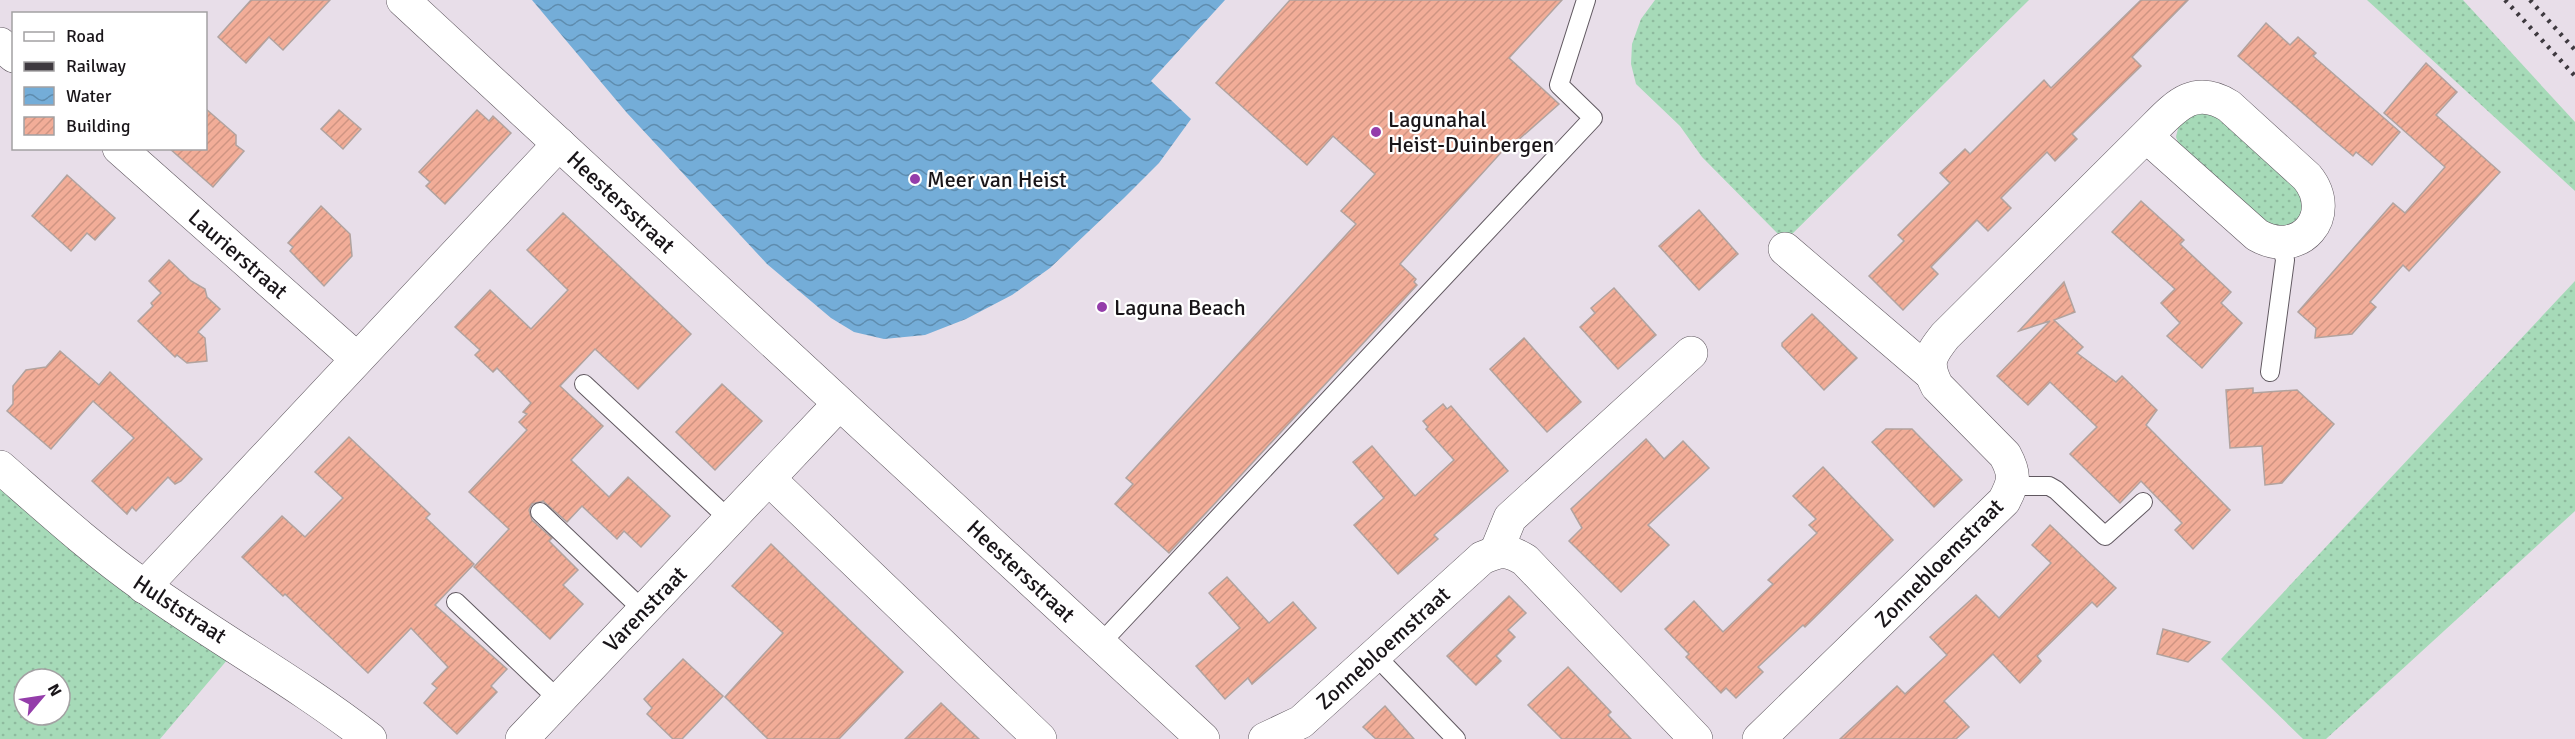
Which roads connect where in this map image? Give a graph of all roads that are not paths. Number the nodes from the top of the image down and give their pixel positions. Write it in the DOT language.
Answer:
graph roads {
  1 [pos="403,0"];
  2 [pos="1586,0"];
  3 [pos="0,44"];
  4 [pos="12,54"];
  5 [pos="2146,136"];
  6 [pos="559,144"];
  7 [pos="121,150"];
  8 [pos="2281,243"];
  9 [pos="1785,249"];
  10 [pos="1691,353"];
  11 [pos="357,359"];
  12 [pos="2270,372"];
  13 [pos="1930,373"];
  14 [pos="584,384"];
  15 [pos="839,404"];
  16 [pos="0,467"];
  17 [pos="769,479"];
  18 [pos="2012,486"];
  19 [pos="2143,502"];
  20 [pos="540,512"];
  21 [pos="730,520"];
  22 [pos="1496,552"];
  23 [pos="144,587"];
  24 [pos="456,602"];
  25 [pos="644,611"];
  26 [pos="1100,644"];
  27 [pos="1375,655"];
  28 [pos="559,700"];
  29 [pos="370,739"];
  30 [pos="522,739"];
  31 [pos="1040,739"];
  32 [pos="1203,739"];
  33 [pos="1265,739"];
  34 [pos="1456,739"];
  35 [pos="1696,739"];
  36 [pos="1759,739"];
  1 -- 6 [label="street, Heestersstraat"];
  2 -- 26 [label="lane"];
  3 -- 4 [label="street"];
  5 -- 8 [label="street"];
  5 -- 8 [label="street"];
  5 -- 13 [label="street"];
  6 -- 11 [label="street"];
  6 -- 15 [label="street, Heestersstraat"];
  7 -- 11 [label="street, Laurierstraat"];
  8 -- 12 [label="lane"];
  9 -- 13 [label="street, Zonnebloemstraat"];
  10 -- 22 [label="street"];
  11 -- 23 [label="street"];
  13 -- 18 [label="street, Zonnebloemstraat"];
  14 -- 21 [label="lane"];
  15 -- 17 [label="street"];
  15 -- 26 [label="street, Heestersstraat"];
  16 -- 23 [label="street, Hulststraat"];
  17 -- 21 [label="street, Varenstraat"];
  17 -- 31 [label="street"];
  18 -- 19 [label="lane"];
  18 -- 36 [label="street, Zonnebloemstraat"];
  20 -- 25 [label="lane"];
  21 -- 25 [label="street, Varenstraat"];
  22 -- 27 [label="street, Zonnebloemstraat"];
  22 -- 35 [label="street"];
  23 -- 29 [label="street, Hulststraat"];
  24 -- 28 [label="lane"];
  25 -- 28 [label="street, Varenstraat"];
  26 -- 32 [label="street, Heestersstraat"];
  27 -- 33 [label="street, Zonnebloemstraat"];
  27 -- 34 [label="lane"];
  28 -- 30 [label="street, Varenstraat"];
}
